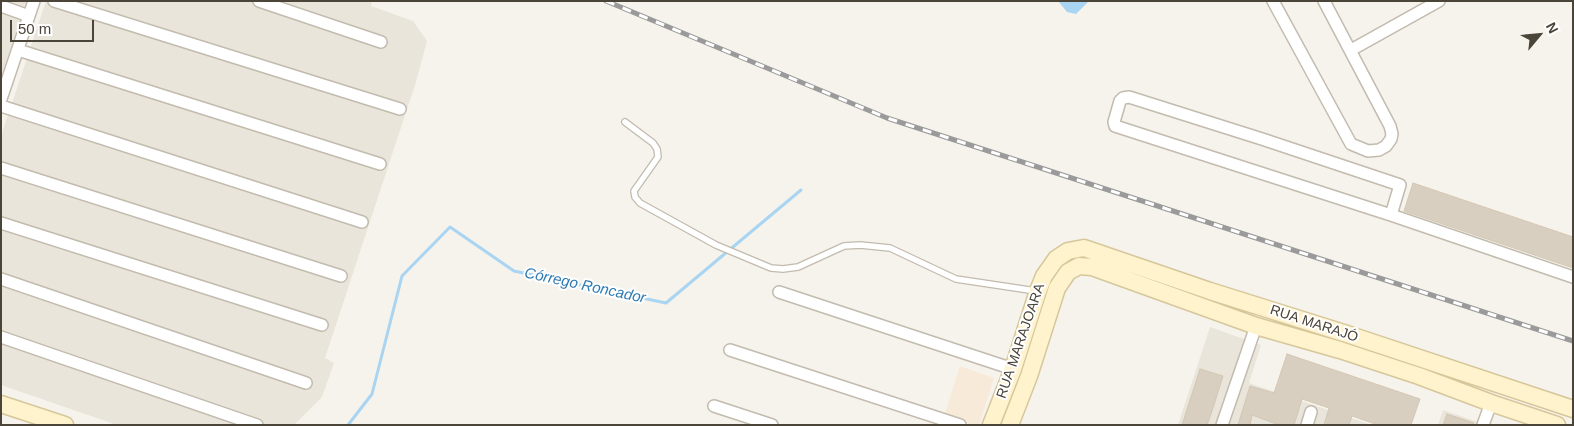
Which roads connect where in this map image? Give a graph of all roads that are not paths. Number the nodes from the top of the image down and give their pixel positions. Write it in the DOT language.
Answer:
graph roads {
  1 [pos="34,1"];
  2 [pos="54,1"];
  3 [pos="259,1"];
  4 [pos="1273,1"];
  5 [pos="1324,1"];
  6 [pos="1439,1"];
  7 [pos="1,6"];
  8 [pos="29,16"];
  9 [pos="381,42"];
  10 [pos="18,50"];
  11 [pos="1351,50"];
  12 [pos="6,71"];
  13 [pos="1,99"];
  14 [pos="1,106"];
  15 [pos="400,109"];
  16 [pos="625,122"];
  17 [pos="380,164"];
  18 [pos="1,168"];
  19 [pos="1391,215"];
  20 [pos="362,222"];
  21 [pos="1,223"];
  22 [pos="1056,259"];
  23 [pos="1068,272"];
  24 [pos="341,276"];
  25 [pos="1573,277"];
  26 [pos="1,279"];
  27 [pos="1038,291"];
  28 [pos="779,292"];
  29 [pos="1314,324"];
  30 [pos="322,325"];
  31 [pos="1256,326"];
  32 [pos="1,337"];
  33 [pos="1308,341"];
  34 [pos="730,350"];
  35 [pos="1013,369"];
  36 [pos="306,383"];
  37 [pos="1491,403"];
  38 [pos="1,404"];
  39 [pos="714,406"];
  40 [pos="1573,409"];
  41 [pos="1311,412"];
  42 [pos="66,425"];
  43 [pos="257,425"];
  44 [pos="772,425"];
  45 [pos="960,425"];
  46 [pos="991,425"];
  47 [pos="1010,425"];
  48 [pos="1222,425"];
  49 [pos="1307,425"];
  50 [pos="1483,425"];
  51 [pos="1557,425"];
  1 -- 8 [label="street"];
  2 -- 15 [label="street"];
  3 -- 9 [label="street"];
  4 -- 11 [label="street"];
  5 -- 11 [label="street"];
  6 -- 11 [label="street"];
  7 -- 8 [label="street"];
  8 -- 10 [label="street"];
  10 -- 12 [label="street"];
  10 -- 17 [label="street"];
  12 -- 13 [label="street"];
  14 -- 20 [label="street"];
  16 -- 27 [label="lane"];
  18 -- 24 [label="street"];
  19 -- 19 [label="street"];
  19 -- 25 [label="street"];
  21 -- 30 [label="street"];
  22 -- 23 [label="street"];
  22 -- 27 [label="street, RUA MARAJOARA"];
  22 -- 29 [label="street, RUA MARAJÓ"];
  23 -- 31 [label="street, RUA MARAJÓ"];
  23 -- 47 [label="street, RUA MARAJOARA"];
  26 -- 36 [label="street"];
  27 -- 35 [label="street, RUA MARAJOARA"];
  28 -- 35 [label="street"];
  29 -- 33 [label="street"];
  29 -- 40 [label="street, RUA MARAJÓ"];
  31 -- 33 [label="street, RUA MARAJÓ"];
  31 -- 48 [label="street"];
  32 -- 43 [label="street"];
  33 -- 37 [label="street, RUA MARAJÓ"];
  34 -- 45 [label="street"];
  35 -- 46 [label="street, RUA MARAJOARA"];
  37 -- 50 [label="street"];
  37 -- 51 [label="street, RUA MARAJÓ"];
  38 -- 42 [label="street"];
  39 -- 44 [label="street"];
  41 -- 49 [label="street"];
}
